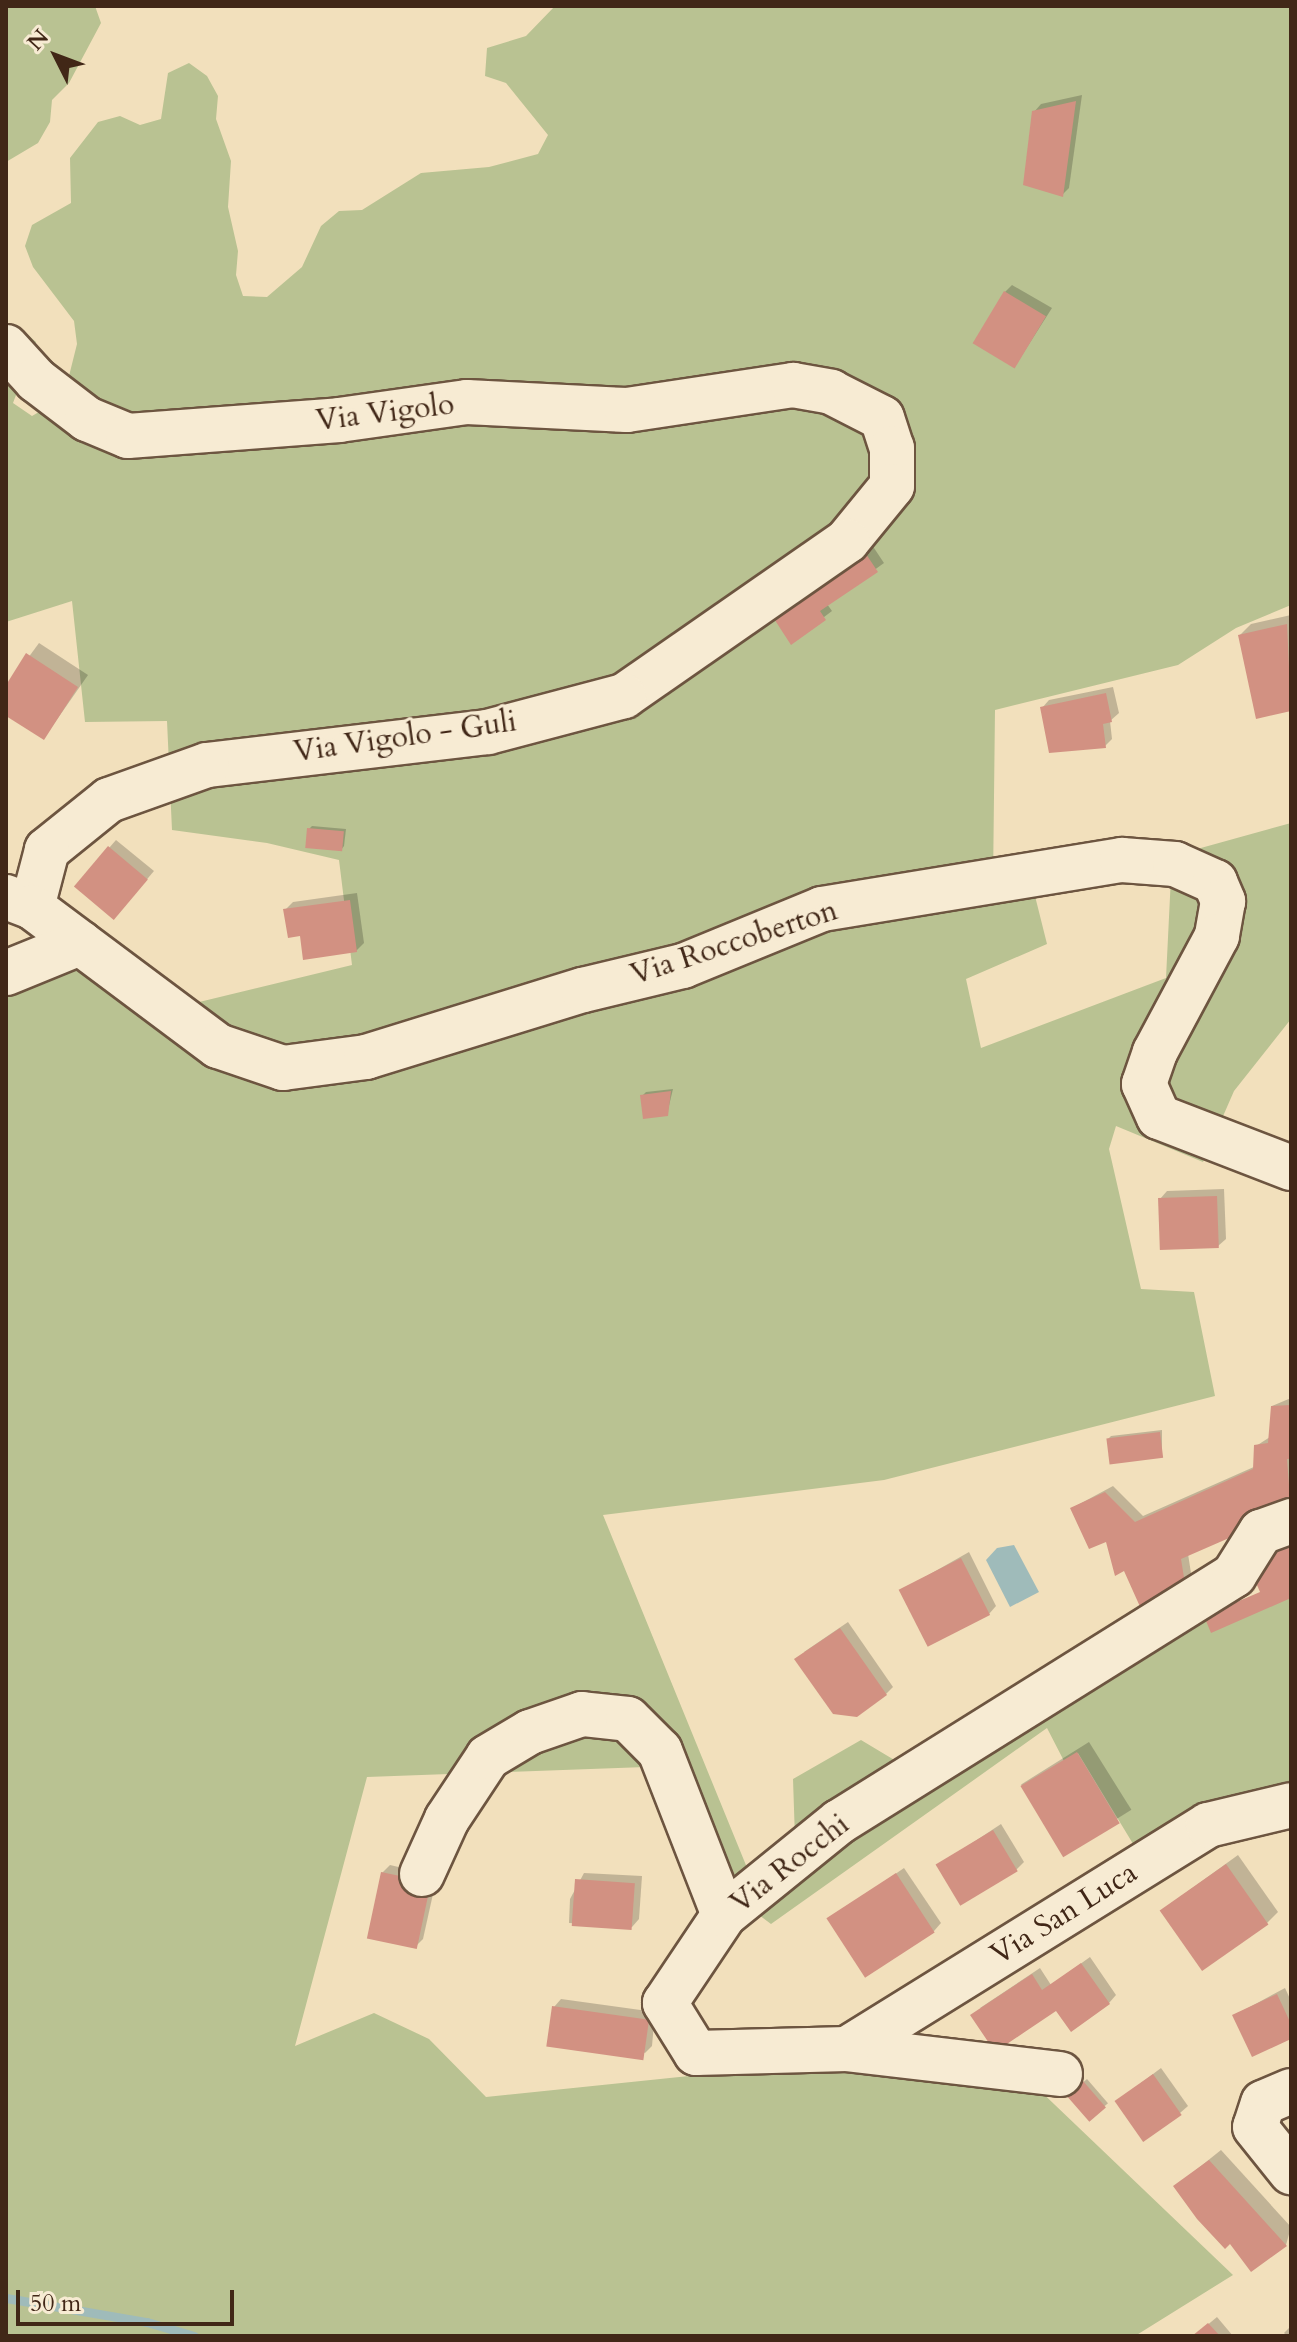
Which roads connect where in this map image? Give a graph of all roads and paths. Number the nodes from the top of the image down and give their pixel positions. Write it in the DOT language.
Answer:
graph roads {
  1 [pos="6,347"];
  2 [pos="793,385"];
  3 [pos="19,902"];
  4 [pos="80,943"];
  5 [pos="6,973"];
  6 [pos="1291,1168"];
  7 [pos="1291,1521"];
  8 [pos="1291,1805"];
  9 [pos="422,1874"];
  10 [pos="724,1915"];
  11 [pos="847,2049"];
  12 [pos="1060,2074"];
  13 [pos="1291,2091"];
  14 [pos="1291,2172"];
  1 -- 2 [label="street, Via Vigolo"];
  2 -- 3 [label="street, Via Vigolo - Guli"];
  3 -- 4 [label="street, Via Roccoberton"];
  4 -- 5 [label="street"];
  4 -- 6 [label="street, Via Roccoberton"];
  7 -- 10 [label="street, Via Rocchi"];
  8 -- 11 [label="street, Via San Luca"];
  9 -- 10 [label="street"];
  10 -- 11 [label="street, Via Rocchi"];
  11 -- 12 [label="street, Via Rocchi"];
  13 -- 14 [label="street"];
}
